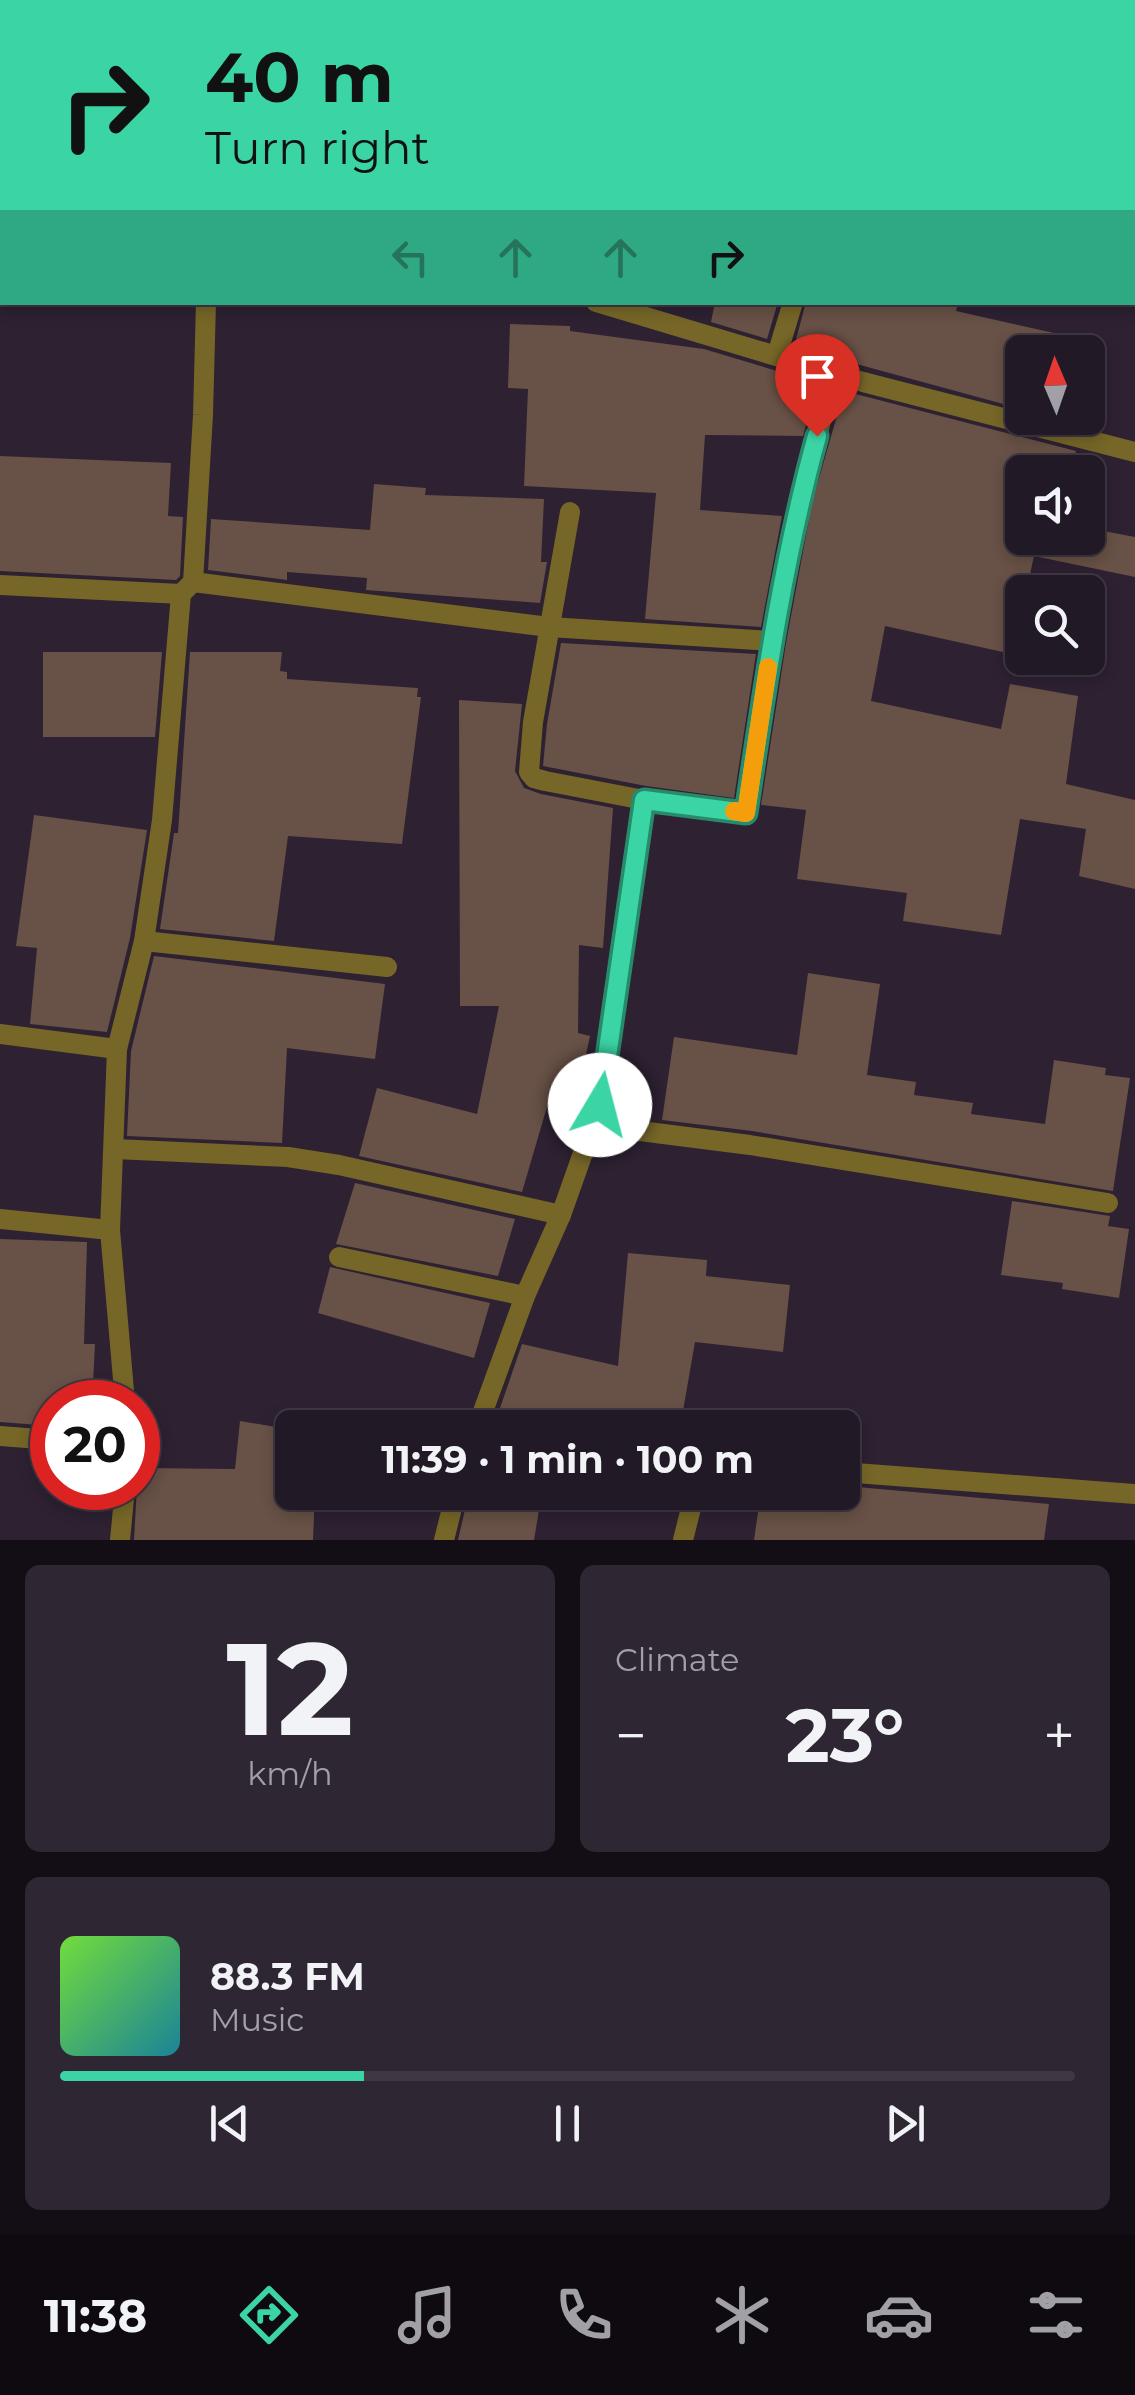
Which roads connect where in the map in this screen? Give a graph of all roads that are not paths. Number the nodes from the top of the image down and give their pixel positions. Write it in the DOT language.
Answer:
graph roads {
  1 [pos="206,305"];
  2 [pos="606,305"];
  3 [pos="792,305"];
  4 [pos="778,355"];
  5 [pos="835,371"];
  6 [pos="1135,452"];
  7 [pos="570,512"];
  8 [pos="0,585"];
  9 [pos="187,588"];
  10 [pos="549,628"];
  11 [pos="772,641"];
  12 [pos="644,800"];
  13 [pos="144,941"];
  14 [pos="387,967"];
  15 [pos="0,1034"];
  16 [pos="117,1049"];
  17 [pos="593,1125"];
  18 [pos="115,1149"];
  19 [pos="1108,1203"];
  20 [pos="561,1215"];
  21 [pos="0,1220"];
  22 [pos="110,1230"];
  23 [pos="339,1257"];
  24 [pos="524,1296"];
  25 [pos="123,1380"];
  26 [pos="483,1410"];
  27 [pos="0,1436"];
  28 [pos="30,1438"];
  29 [pos="860,1473"];
  30 [pos="1135,1494"];
  31 [pos="123,1510"];
  32 [pos="452,1510"];
  33 [pos="690,1510"];
  34 [pos="120,1540"];
  35 [pos="444,1540"];
  36 [pos="683,1540"];
  1 -- 9 [label="lane"];
  2 -- 4 [label="lane"];
  3 -- 4 [label="lane"];
  4 -- 5 [label="lane"];
  5 -- 6 [label="lane"];
  5 -- 11 [label="lane"];
  7 -- 10 [label="lane"];
  8 -- 9 [label="lane"];
  9 -- 10 [label="lane"];
  9 -- 13 [label="lane"];
  10 -- 11 [label="lane"];
  10 -- 12 [label="lane"];
  11 -- 12 [label="lane"];
  12 -- 17 [label="lane"];
  13 -- 14 [label="lane"];
  13 -- 16 [label="lane"];
  15 -- 16 [label="lane"];
  16 -- 18 [label="lane"];
  17 -- 19 [label="lane"];
  17 -- 20 [label="lane"];
  18 -- 20 [label="lane"];
  18 -- 22 [label="lane"];
  20 -- 24 [label="lane"];
  21 -- 22 [label="lane"];
  22 -- 25 [label="lane"];
  23 -- 24 [label="lane"];
  24 -- 26 [label="lane"];
  27 -- 28 [label="lane"];
  29 -- 30 [label="lane"];
  31 -- 34 [label="lane"];
  32 -- 35 [label="lane"];
  33 -- 36 [label="lane"];
}
